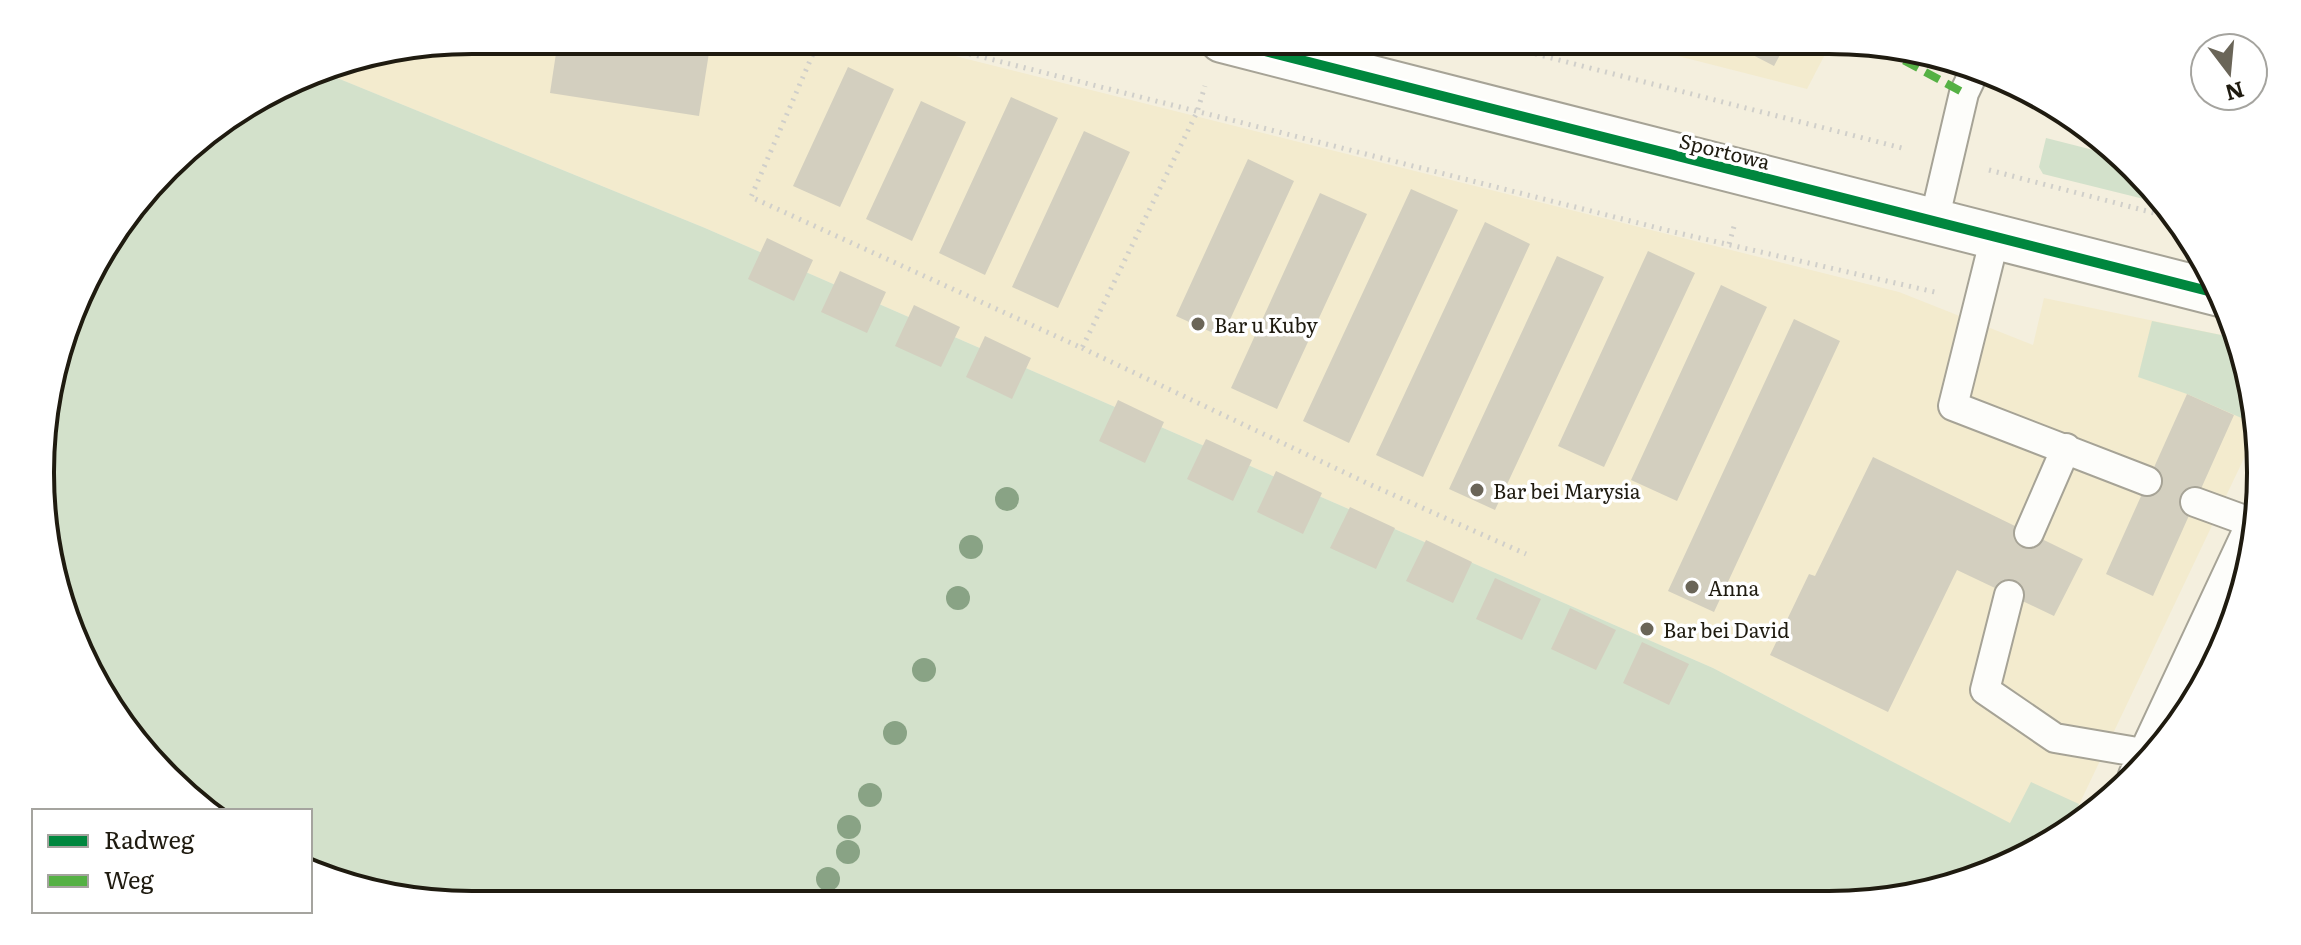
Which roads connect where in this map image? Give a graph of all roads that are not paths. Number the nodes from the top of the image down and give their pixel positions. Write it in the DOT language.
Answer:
graph roads {
  1 [pos="1277,54"];
  2 [pos="1971,79"];
  3 [pos="1934,221"];
  4 [pos="1995,237"];
  5 [pos="2205,290"];
  6 [pos="2066,448"];
  7 [pos="2147,481"];
  8 [pos="2195,502"];
  9 [pos="2244,521"];
  10 [pos="2029,533"];
  11 [pos="2240,545"];
  12 [pos="2009,595"];
  13 [pos="2148,742"];
  14 [pos="2130,762"];
  1 -- 3 [label="street, Sportowa"];
  2 -- 3 [label="lane"];
  3 -- 4 [label="street, Sportowa"];
  4 -- 5 [label="street, Sportowa"];
  4 -- 6 [label="lane"];
  6 -- 7 [label="lane"];
  6 -- 10 [label="lane"];
  8 -- 9 [label="lane"];
  11 -- 13 [label="lane"];
  12 -- 14 [label="lane"];
}
